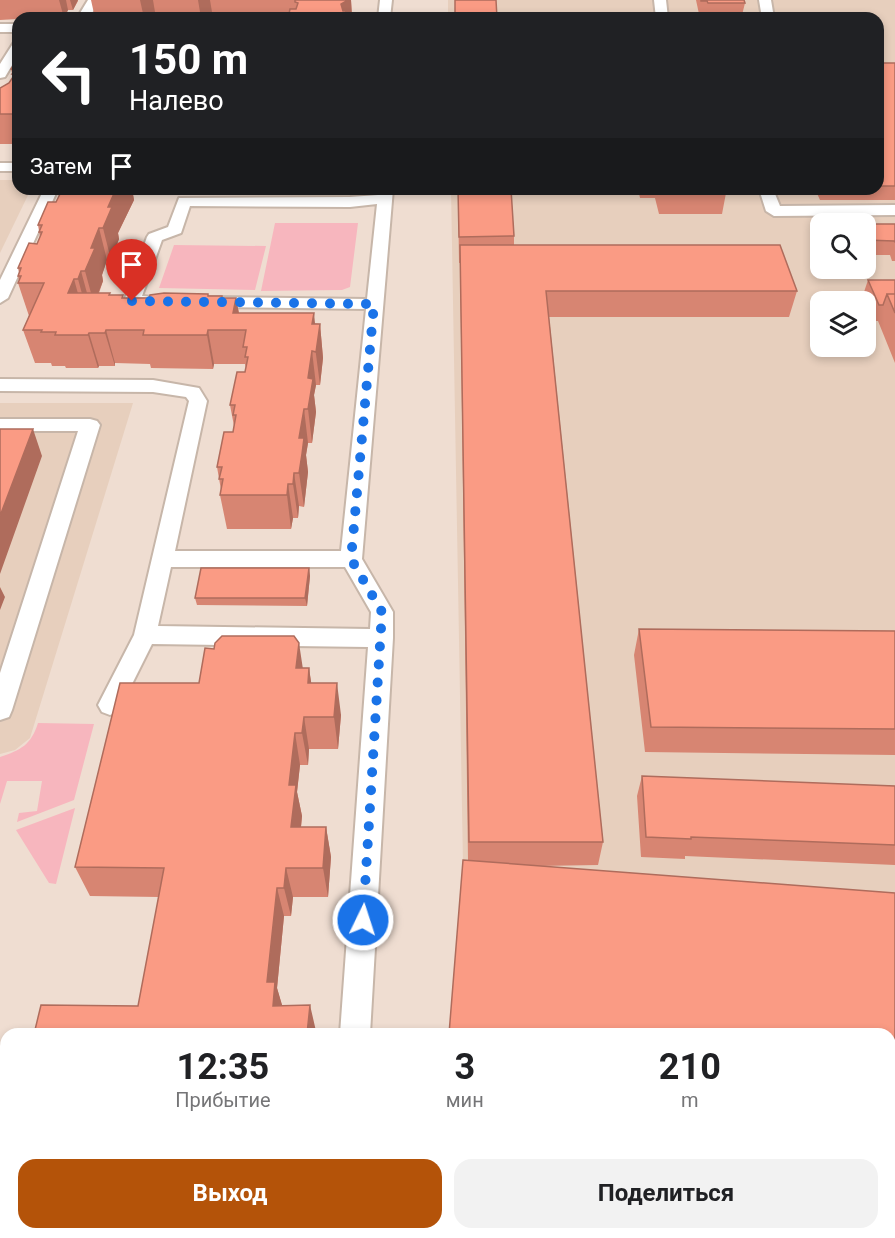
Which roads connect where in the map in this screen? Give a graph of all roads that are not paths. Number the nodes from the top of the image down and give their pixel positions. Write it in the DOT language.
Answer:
graph roads {
  1 [pos="12,55"];
  2 [pos="0,74"];
  3 [pos="48,195"];
  4 [pos="382,195"];
  5 [pos="386,195"];
  6 [pos="768,195"];
  7 [pos="895,210"];
  8 [pos="0,298"];
  9 [pos="374,304"];
  10 [pos="0,386"];
  11 [pos="0,425"];
  12 [pos="161,559"];
  13 [pos="351,559"];
  14 [pos="145,635"];
  15 [pos="382,638"];
  16 [pos="110,705"];
  17 [pos="0,710"];
  18 [pos="356,1028"];
  1 -- 2 [label="lane"];
  3 -- 8 [label="lane"];
  4 -- 9 [label="lane"];
  5 -- 9 [label="lane"];
  6 -- 7 [label="lane"];
  9 -- 13 [label="lane"];
  10 -- 12 [label="lane"];
  11 -- 17 [label="lane"];
  12 -- 13 [label="lane"];
  12 -- 14 [label="lane"];
  13 -- 15 [label="lane"];
  14 -- 15 [label="lane"];
  14 -- 16 [label="lane"];
  15 -- 18 [label="lane"];
}
